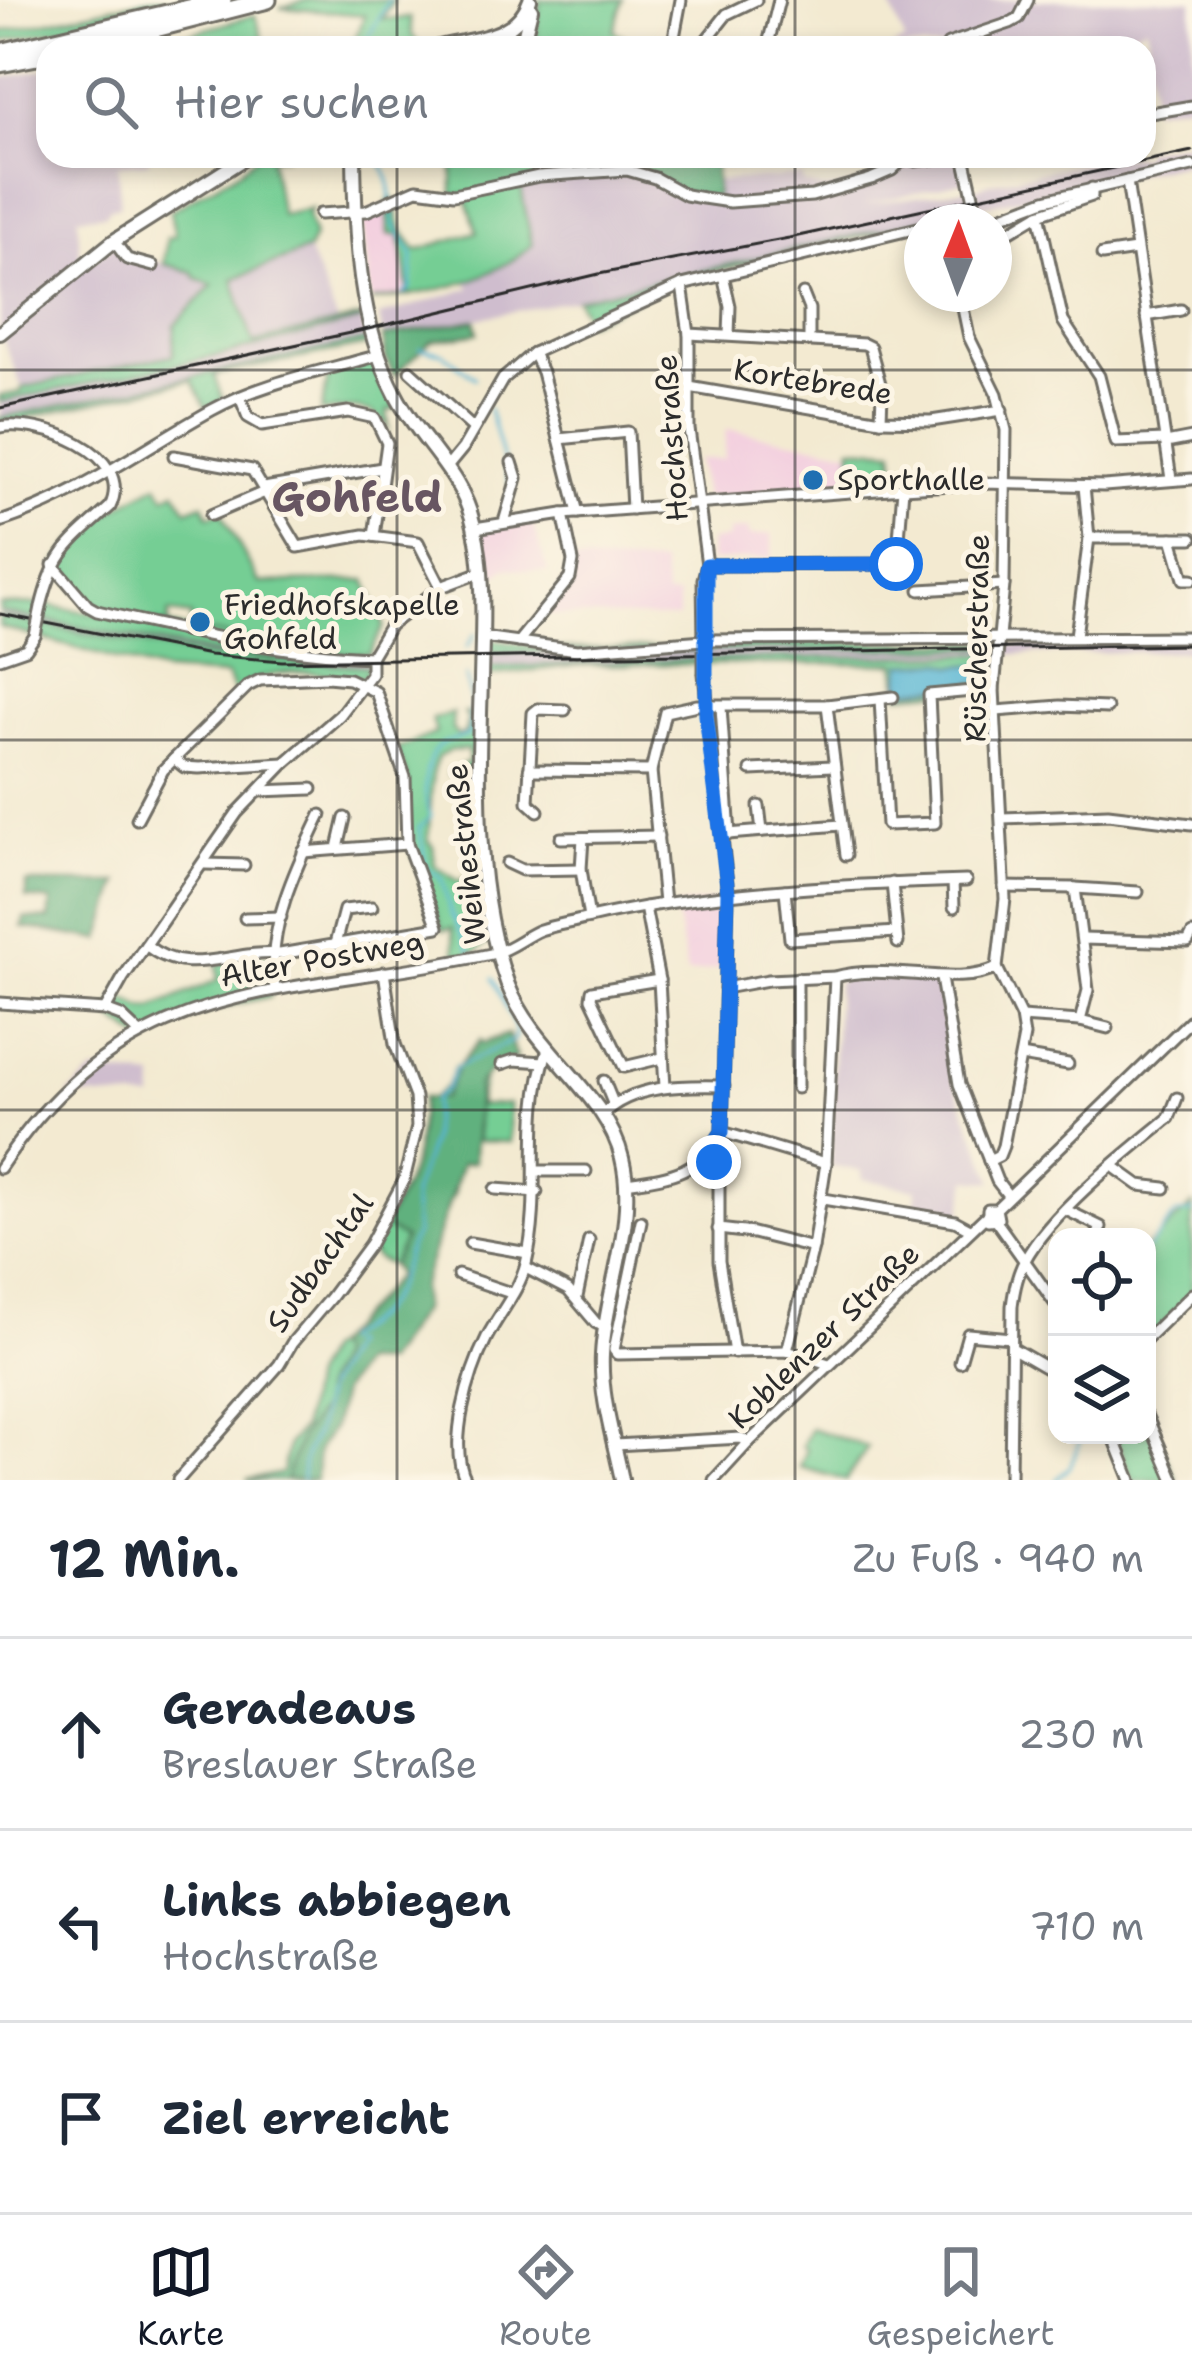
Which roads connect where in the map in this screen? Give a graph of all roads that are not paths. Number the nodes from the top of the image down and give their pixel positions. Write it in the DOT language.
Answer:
graph roads {
  1 [pos="223,0"];
  2 [pos="268,0"];
  3 [pos="531,0"];
  4 [pos="681,0"];
  5 [pos="756,0"];
  6 [pos="779,0"];
  7 [pos="1028,0"];
  8 [pos="69,36"];
  9 [pos="128,36"];
  10 [pos="520,36"];
  11 [pos="674,36"];
  12 [pos="710,36"];
  13 [pos="770,36"];
  14 [pos="972,36"];
  15 [pos="36,44"];
  16 [pos="0,52"];
  17 [pos="36,57"];
  18 [pos="0,64"];
  19 [pos="1192,106"];
  20 [pos="1156,112"];
  21 [pos="1192,166"];
  22 [pos="229,168"];
  23 [pos="354,168"];
  24 [pos="887,168"];
  25 [pos="965,168"];
  26 [pos="627,170"];
  27 [pos="1127,181"];
  28 [pos="1092,188"];
  29 [pos="977,204"];
  30 [pos="355,212"];
  31 [pos="1012,212"];
  32 [pos="320,214"];
  33 [pos="1039,214"];
  34 [pos="1012,230"];
  35 [pos="904,231"];
  36 [pos="114,241"];
  37 [pos="1136,250"];
  38 [pos="1102,255"];
  39 [pos="153,266"];
  40 [pos="723,274"];
  41 [pos="682,284"];
  42 [pos="803,294"];
  43 [pos="1181,310"];
  44 [pos="964,312"];
  45 [pos="1147,316"];
  46 [pos="0,333"];
  47 [pos="688,334"];
  48 [pos="729,335"];
  49 [pos="809,341"];
  50 [pos="532,353"];
  51 [pos="379,355"];
  52 [pos="410,371"];
  53 [pos="689,388"];
  54 [pos="240,398"];
  55 [pos="1002,410"];
  56 [pos="881,420"];
  57 [pos="0,427"];
  58 [pos="473,428"];
  59 [pos="1192,438"];
  60 [pos="559,439"];
  61 [pos="1165,441"];
  62 [pos="174,456"];
  63 [pos="512,462"];
  64 [pos="448,465"];
  65 [pos="382,468"];
  66 [pos="111,473"];
  67 [pos="1171,479"];
  68 [pos="1192,479"];
  69 [pos="1004,484"];
  70 [pos="1084,486"];
  71 [pos="903,488"];
  72 [pos="266,490"];
  73 [pos="700,505"];
  74 [pos="632,509"];
  75 [pos="578,513"];
  76 [pos="211,514"];
  77 [pos="563,514"];
  78 [pos="0,522"];
  79 [pos="504,522"];
  80 [pos="475,528"];
  81 [pos="374,536"];
  82 [pos="1089,538"];
  83 [pos="1172,538"];
  84 [pos="1192,538"];
  85 [pos="52,565"];
  86 [pos="707,565"];
  87 [pos="482,572"];
  88 [pos="1192,580"];
  89 [pos="1004,585"];
  90 [pos="441,587"];
  91 [pos="920,590"];
  92 [pos="1076,636"];
  93 [pos="482,637"];
  94 [pos="1192,637"];
  95 [pos="999,640"];
  96 [pos="518,642"];
  97 [pos="704,645"];
  98 [pos="371,656"];
  99 [pos="0,658"];
  100 [pos="363,683"];
  101 [pos="994,689"];
  102 [pos="893,697"];
  103 [pos="880,698"];
  104 [pos="707,705"];
  105 [pos="826,705"];
  106 [pos="721,707"];
  107 [pos="1107,708"];
  108 [pos="565,710"];
  109 [pos="996,711"];
  110 [pos="174,759"];
  111 [pos="285,763"];
  112 [pos="832,766"];
  113 [pos="529,770"];
  114 [pos="652,771"];
  115 [pos="754,774"];
  116 [pos="312,789"];
  117 [pos="260,791"];
  118 [pos="759,806"];
  119 [pos="538,811"];
  120 [pos="321,815"];
  121 [pos="137,818"];
  122 [pos="345,818"];
  123 [pos="1002,818"];
  124 [pos="1192,824"];
  125 [pos="841,825"];
  126 [pos="762,831"];
  127 [pos="726,835"];
  128 [pos="658,836"];
  129 [pos="561,838"];
  130 [pos="583,838"];
  131 [pos="407,844"];
  132 [pos="338,848"];
  133 [pos="303,852"];
  134 [pos="845,855"];
  135 [pos="506,863"];
  136 [pos="205,864"];
  137 [pos="244,865"];
  138 [pos="581,869"];
  139 [pos="953,881"];
  140 [pos="966,881"];
  141 [pos="892,884"];
  142 [pos="1004,887"];
  143 [pos="1076,888"];
  144 [pos="785,890"];
  145 [pos="1138,892"];
  146 [pos="728,893"];
  147 [pos="664,903"];
  148 [pos="645,907"];
  149 [pos="954,907"];
  150 [pos="372,908"];
  151 [pos="245,917"];
  152 [pos="280,917"];
  153 [pos="589,918"];
  154 [pos="1192,934"];
  155 [pos="1083,939"];
  156 [pos="335,944"];
  157 [pos="146,945"];
  158 [pos="498,952"];
  159 [pos="271,953"];
  160 [pos="997,968"];
  161 [pos="384,972"];
  162 [pos="838,976"];
  163 [pos="796,978"];
  164 [pos="941,978"];
  165 [pos="659,980"];
  166 [pos="725,988"];
  167 [pos="275,989"];
  168 [pos="0,1003"];
  169 [pos="105,1010"];
  170 [pos="1021,1017"];
  171 [pos="1192,1019"];
  172 [pos="1080,1021"];
  173 [pos="1108,1028"];
  174 [pos="140,1034"];
  175 [pos="1021,1056"];
  176 [pos="546,1057"];
  177 [pos="662,1058"];
  178 [pos="502,1064"];
  179 [pos="1068,1064"];
  180 [pos="604,1082"];
  181 [pos="724,1086"];
  182 [pos="665,1087"];
  183 [pos="797,1088"];
  184 [pos="1177,1097"];
  185 [pos="613,1103"];
  186 [pos="602,1114"];
  187 [pos="722,1132"];
  188 [pos="706,1156"];
  189 [pos="989,1161"];
  190 [pos="826,1163"];
  191 [pos="1114,1167"];
  192 [pos="0,1168"];
  193 [pos="537,1172"];
  194 [pos="586,1172"];
  195 [pos="626,1183"];
  196 [pos="1165,1188"];
  197 [pos="495,1189"];
  198 [pos="537,1192"];
  199 [pos="1007,1194"];
  200 [pos="823,1199"];
  201 [pos="1066,1210"];
  202 [pos="991,1217"];
  203 [pos="1100,1228"];
  204 [pos="718,1229"];
  205 [pos="970,1229"];
  206 [pos="1046,1231"];
  207 [pos="590,1240"];
  208 [pos="470,1244"];
  209 [pos="813,1248"];
  210 [pos="528,1253"];
  211 [pos="618,1254"];
  212 [pos="1025,1258"];
  213 [pos="526,1268"];
  214 [pos="458,1275"];
  215 [pos="1048,1284"];
  216 [pos="512,1293"];
  217 [pos="1192,1294"];
  218 [pos="578,1297"];
  219 [pos="605,1327"];
  220 [pos="1149,1336"];
  221 [pos="1012,1343"];
  222 [pos="787,1352"];
  223 [pos="734,1353"];
  224 [pos="960,1362"];
  225 [pos="829,1364"];
  226 [pos="1048,1368"];
  227 [pos="1156,1438"];
  228 [pos="749,1442"];
  229 [pos="615,1444"];
  230 [pos="1117,1444"];
  231 [pos="1014,1478"];
  232 [pos="178,1480"];
  233 [pos="466,1480"];
  234 [pos="622,1480"];
  235 [pos="715,1480"];
  236 [pos="1131,1480"];
  237 [pos="1174,1480"];
  1 -- 8 [label="highway"];
  2 -- 9 [label="highway"];
  3 -- 10 [label="main road"];
  4 -- 11 [label="street"];
  5 -- 12 [label="street"];
  6 -- 13 [label="street"];
  7 -- 14 [label="street"];
  15 -- 16 [label="highway"];
  17 -- 18 [label="highway"];
  19 -- 20 [label="street"];
  21 -- 27 [label="street"];
  22 -- 36 [label="main road"];
  23 -- 30 [label="main road, Weihestraße"];
  24 -- 26 [label="street"];
  25 -- 29 [label="street"];
  26 -- 30 [label="street"];
  27 -- 28 [label="street"];
  27 -- 37 [label="street"];
  28 -- 31 [label="street"];
  28 -- 33 [label="street"];
  30 -- 32 [label="street"];
  30 -- 51 [label="main road, Weihestraße"];
  33 -- 34 [label="street"];
  33 -- 61 [label="street"];
  35 -- 40 [label="street"];
  36 -- 39 [label="street"];
  36 -- 46 [label="main road"];
  37 -- 38 [label="street"];
  37 -- 45 [label="street"];
  40 -- 41 [label="street"];
  40 -- 48 [label="street"];
  41 -- 47 [label="street, Hochstraße"];
  41 -- 50 [label="street"];
  42 -- 49 [label="street"];
  43 -- 45 [label="street"];
  44 -- 55 [label="street, Rüscherstraße"];
  45 -- 61 [label="street"];
  47 -- 48 [label="street"];
  47 -- 53 [label="street, Hochstraße"];
  48 -- 49 [label="street"];
  49 -- 56 [label="street"];
  50 -- 58 [label="street"];
  50 -- 60 [label="street"];
  51 -- 54 [label="street"];
  51 -- 64 [label="main road, Weihestraße"];
  52 -- 58 [label="street"];
  53 -- 56 [label="street, Kortebrede"];
  53 -- 73 [label="street, Hochstraße"];
  54 -- 65 [label="street"];
  54 -- 66 [label="street"];
  55 -- 56 [label="street, Kortebrede"];
  55 -- 69 [label="street, Rüscherstraße"];
  57 -- 66 [label="street"];
  58 -- 64 [label="street"];
  59 -- 61 [label="street"];
  60 -- 74 [label="street"];
  60 -- 75 [label="street"];
  61 -- 67 [label="street"];
  62 -- 72 [label="street"];
  63 -- 79 [label="street"];
  64 -- 80 [label="main road, Weihestraße"];
  65 -- 72 [label="street"];
  65 -- 81 [label="street"];
  66 -- 78 [label="street"];
  66 -- 85 [label="street"];
  67 -- 68 [label="street"];
  67 -- 70 [label="street"];
  69 -- 70 [label="street"];
  69 -- 71 [label="street"];
  69 -- 89 [label="street, Rüscherstraße"];
  70 -- 82 [label="street"];
  71 -- 73 [label="street"];
  71 -- 86 [label="street"];
  72 -- 76 [label="street"];
  72 -- 81 [label="street"];
  73 -- 74 [label="street"];
  73 -- 86 [label="street, Hochstraße"];
  74 -- 75 [label="street"];
  75 -- 77 [label="street"];
  77 -- 79 [label="street"];
  77 -- 96 [label="street"];
  79 -- 80 [label="street"];
  80 -- 87 [label="main road, Weihestraße"];
  81 -- 90 [label="street"];
  82 -- 83 [label="street"];
  82 -- 92 [label="street"];
  83 -- 84 [label="street"];
  83 -- 88 [label="street"];
  85 -- 98 [label="street"];
  85 -- 99 [label="street, bridge"];
  86 -- 97 [label="street, Hochstraße"];
  87 -- 90 [label="street"];
  87 -- 93 [label="main road, Weihestraße"];
  89 -- 91 [label="street"];
  89 -- 95 [label="street, Rüscherstraße"];
  90 -- 98 [label="street"];
  92 -- 94 [label="street"];
  92 -- 95 [label="street"];
  93 -- 96 [label="street"];
  93 -- 158 [label="main road, Weihestraße"];
  95 -- 97 [label="street"];
  95 -- 101 [label="street, Rüscherstraße"];
  96 -- 97 [label="street"];
  97 -- 104 [label="street, Hochstraße, bridge"];
  98 -- 100 [label="street"];
  100 -- 110 [label="street"];
  100 -- 111 [label="street"];
  100 -- 131 [label="street"];
  101 -- 103 [label="street"];
  101 -- 109 [label="street, Rüscherstraße"];
  102 -- 103 [label="street"];
  103 -- 105 [label="street"];
  104 -- 106 [label="street"];
  104 -- 114 [label="street"];
  104 -- 127 [label="street, Hochstraße"];
  105 -- 106 [label="street"];
  105 -- 112 [label="street"];
  106 -- 127 [label="street"];
  107 -- 109 [label="street"];
  108 -- 113 [label="street"];
  109 -- 123 [label="street, Rüscherstraße"];
  110 -- 111 [label="street"];
  110 -- 121 [label="street"];
  111 -- 117 [label="street"];
  112 -- 115 [label="street"];
  112 -- 125 [label="street"];
  113 -- 114 [label="street"];
  113 -- 119 [label="street"];
  114 -- 128 [label="street"];
  116 -- 117 [label="street"];
  117 -- 136 [label="street"];
  118 -- 126 [label="street"];
  120 -- 133 [label="street"];
  122 -- 132 [label="street"];
  123 -- 124 [label="street"];
  123 -- 142 [label="street, Rüscherstraße"];
  125 -- 126 [label="street"];
  125 -- 134 [label="street"];
  126 -- 127 [label="street"];
  127 -- 146 [label="street, Hochstraße"];
  128 -- 130 [label="street"];
  128 -- 147 [label="street"];
  129 -- 130 [label="street"];
  130 -- 138 [label="street"];
  131 -- 132 [label="street"];
  131 -- 156 [label="street"];
  132 -- 133 [label="street"];
  133 -- 152 [label="street"];
  135 -- 138 [label="street"];
  136 -- 137 [label="street"];
  136 -- 157 [label="street"];
  138 -- 153 [label="street"];
  139 -- 140 [label="street, Alter Postweg"];
  139 -- 141 [label="street, Alter Postweg"];
  139 -- 149 [label="street"];
  141 -- 144 [label="street, Alter Postweg"];
  141 -- 144 [label="street"];
  142 -- 143 [label="street"];
  142 -- 160 [label="street, Rüscherstraße"];
  143 -- 145 [label="street"];
  143 -- 155 [label="street"];
  144 -- 146 [label="street, Alter Postweg"];
  146 -- 147 [label="street, Alter Postweg"];
  146 -- 166 [label="street, Hochstraße"];
  147 -- 148 [label="street, Alter Postweg"];
  148 -- 153 [label="street, Alter Postweg"];
  148 -- 165 [label="street"];
  150 -- 156 [label="street"];
  151 -- 152 [label="street"];
  152 -- 159 [label="street"];
  153 -- 158 [label="street, Alter Postweg"];
  154 -- 155 [label="street"];
  155 -- 172 [label="street"];
  156 -- 159 [label="street"];
  157 -- 159 [label="street"];
  157 -- 169 [label="street"];
  158 -- 161 [label="street, Alter Postweg"];
  158 -- 176 [label="main road, Weihestraße"];
  159 -- 167 [label="street"];
  160 -- 164 [label="street"];
  160 -- 170 [label="street"];
  161 -- 167 [label="street, Alter Postweg"];
  161 -- 232 [label="street, Sudbachtal"];
  162 -- 163 [label="street"];
  162 -- 164 [label="street"];
  162 -- 190 [label="street"];
  163 -- 166 [label="street"];
  163 -- 183 [label="street"];
  164 -- 189 [label="street"];
  165 -- 177 [label="street"];
  165 -- 177 [label="street"];
  166 -- 181 [label="street, Hochstraße"];
  167 -- 174 [label="street, Alter Postweg"];
  168 -- 169 [label="street"];
  169 -- 174 [label="street"];
  170 -- 172 [label="street"];
  170 -- 175 [label="street"];
  171 -- 199 [label="street, Koblenzer Straße"];
  172 -- 173 [label="street"];
  174 -- 192 [label="street, Alter Postweg"];
  175 -- 179 [label="street"];
  175 -- 189 [label="street"];
  176 -- 178 [label="street"];
  176 -- 186 [label="main road, Weihestraße"];
  176 -- 193 [label="street"];
  177 -- 182 [label="street"];
  180 -- 185 [label="street"];
  181 -- 182 [label="street"];
  181 -- 187 [label="street, Hochstraße"];
  182 -- 185 [label="street"];
  184 -- 191 [label="street"];
  185 -- 186 [label="street"];
  186 -- 195 [label="main road, Weihestraße"];
  187 -- 188 [label="street"];
  187 -- 190 [label="street"];
  188 -- 195 [label="street"];
  188 -- 204 [label="street"];
  189 -- 199 [label="street"];
  190 -- 200 [label="street"];
  191 -- 196 [label="street"];
  191 -- 201 [label="street"];
  193 -- 194 [label="street"];
  193 -- 198 [label="street"];
  195 -- 211 [label="main road, Weihestraße"];
  197 -- 198 [label="street"];
  198 -- 210 [label="street"];
  199 -- 202 [label="street, Koblenzer Straße"];
  200 -- 205 [label="street"];
  200 -- 209 [label="street"];
  201 -- 203 [label="street"];
  201 -- 206 [label="street"];
  202 -- 205 [label="street, Koblenzer Straße"];
  202 -- 212 [label="street"];
  204 -- 209 [label="street"];
  204 -- 223 [label="street"];
  205 -- 225 [label="street, Koblenzer Straße"];
  206 -- 212 [label="street"];
  207 -- 218 [label="street"];
  208 -- 210 [label="street"];
  209 -- 222 [label="street"];
  210 -- 213 [label="street"];
  211 -- 219 [label="main road, Weihestraße"];
  211 -- 223 [label="street"];
  212 -- 215 [label="street"];
  212 -- 221 [label="street"];
  213 -- 216 [label="street"];
  213 -- 218 [label="street"];
  214 -- 216 [label="street"];
  216 -- 233 [label="street"];
  217 -- 220 [label="street"];
  218 -- 219 [label="street"];
  219 -- 229 [label="main road, Weihestraße"];
  221 -- 224 [label="street"];
  221 -- 226 [label="street"];
  221 -- 231 [label="street"];
  222 -- 223 [label="street"];
  222 -- 225 [label="street"];
  225 -- 228 [label="street, Koblenzer Straße"];
  227 -- 237 [label="street"];
  228 -- 229 [label="street"];
  228 -- 235 [label="street, Koblenzer Straße"];
  229 -- 234 [label="main road, Weihestraße"];
  230 -- 236 [label="street"];
}
